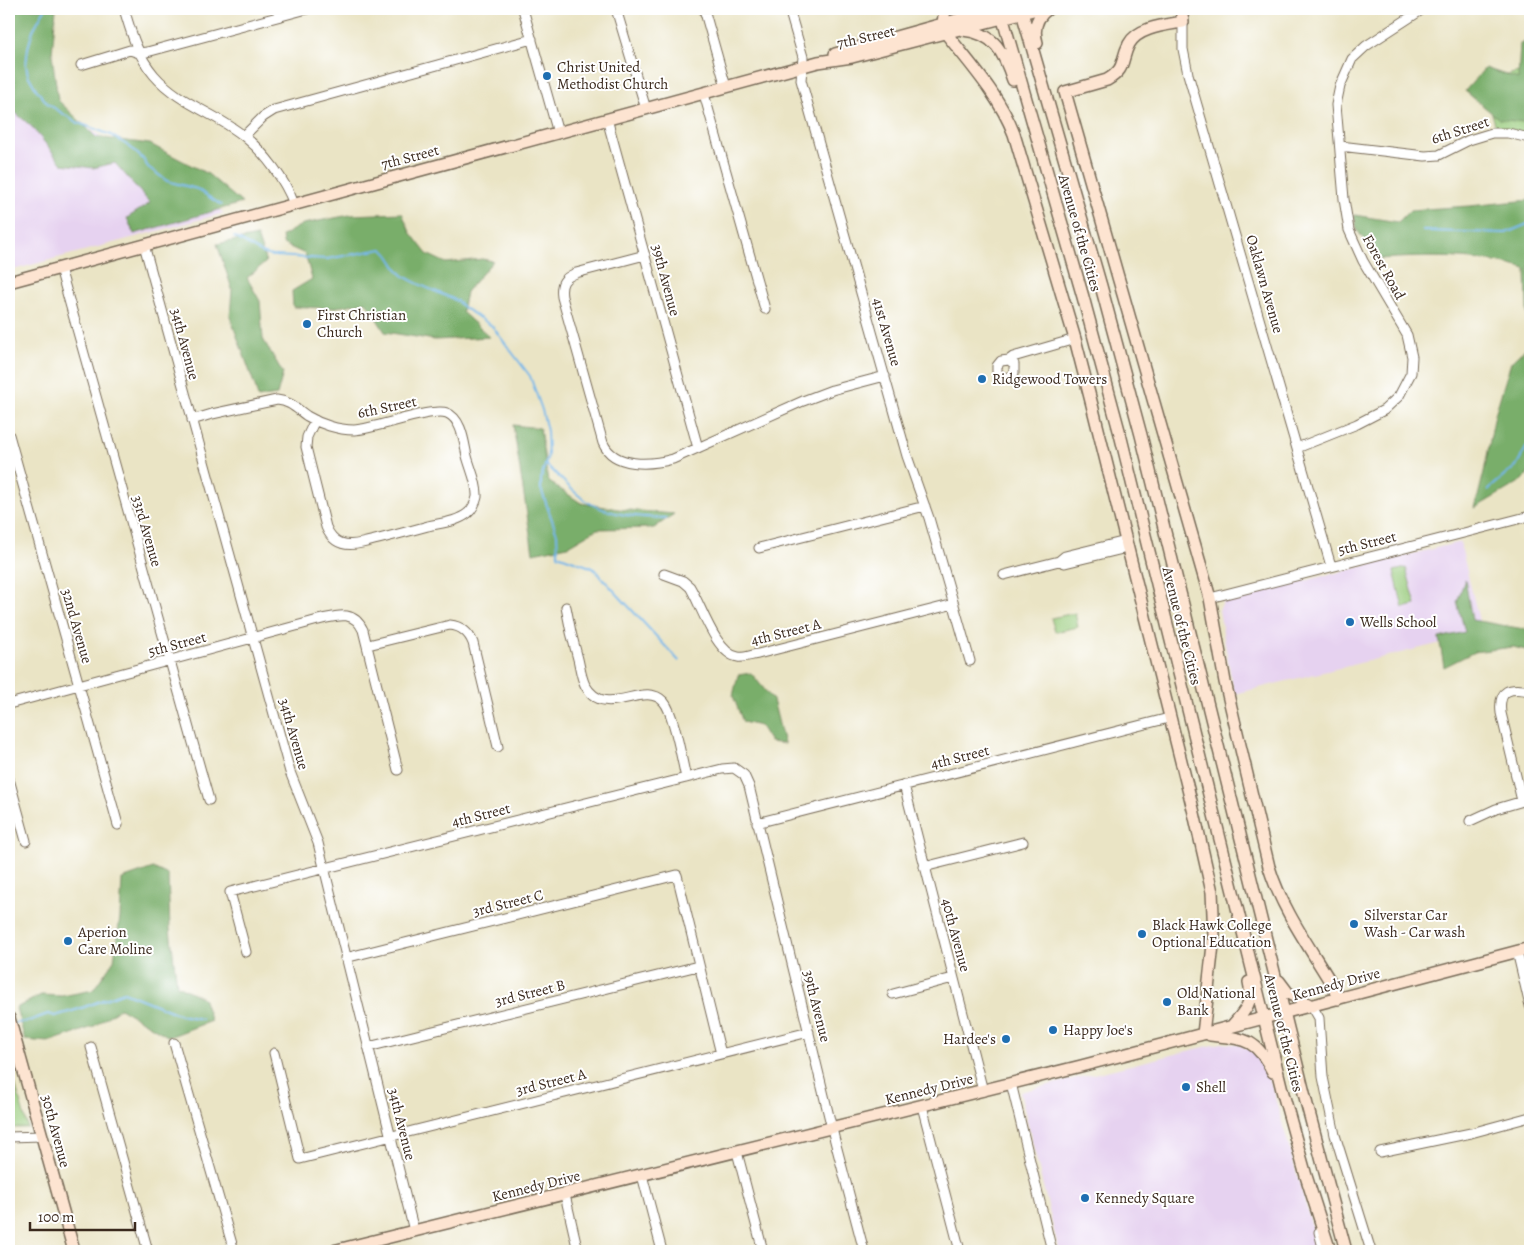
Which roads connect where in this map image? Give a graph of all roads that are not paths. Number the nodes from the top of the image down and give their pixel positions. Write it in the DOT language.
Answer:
graph roads {
  1 [pos="124,9"];
  2 [pos="307,9"];
  3 [pos="523,9"];
  4 [pos="616,9"];
  5 [pos="704,9"];
  6 [pos="790,9"];
  7 [pos="945,9"];
  8 [pos="981,9"];
  9 [pos="1037,9"];
  10 [pos="1048,9"];
  11 [pos="1181,9"];
  12 [pos="1423,9"];
  13 [pos="1022,11"];
  14 [pos="999,12"];
  15 [pos="969,16"];
  16 [pos="1183,22"];
  17 [pos="947,28"];
  18 [pos="532,39"];
  19 [pos="139,53"];
  20 [pos="81,65"];
  21 [pos="802,66"];
  22 [pos="726,86"];
  23 [pos="704,94"];
  24 [pos="646,109"];
  25 [pos="607,119"];
  26 [pos="558,133"];
  27 [pos="244,136"];
  28 [pos="1058,137"];
  29 [pos="1529,138"];
  30 [pos="1340,146"];
  31 [pos="1054,198"];
  32 [pos="294,204"];
  33 [pos="144,245"];
  34 [pos="645,254"];
  35 [pos="60,268"];
  36 [pos="9,282"];
  37 [pos="765,309"];
  38 [pos="1075,340"];
  39 [pos="1009,360"];
  40 [pos="885,376"];
  41 [pos="192,420"];
  42 [pos="315,420"];
  43 [pos="9,435"];
  44 [pos="698,448"];
  45 [pos="1297,448"];
  46 [pos="925,506"];
  47 [pos="1530,516"];
  48 [pos="1126,545"];
  49 [pos="759,548"];
  50 [pos="1331,566"];
  51 [pos="664,574"];
  52 [pos="1004,575"];
  53 [pos="1210,598"];
  54 [pos="954,604"];
  55 [pos="566,607"];
  56 [pos="253,638"];
  57 [pos="368,645"];
  58 [pos="169,660"];
  59 [pos="970,661"];
  60 [pos="79,684"];
  61 [pos="1530,691"];
  62 [pos="9,704"];
  63 [pos="1169,718"];
  64 [pos="498,747"];
  65 [pos="398,770"];
  66 [pos="738,770"];
  67 [pos="686,778"];
  68 [pos="9,779"];
  69 [pos="904,785"];
  70 [pos="209,800"];
  71 [pos="1526,800"];
  72 [pos="1470,821"];
  73 [pos="757,823"];
  74 [pos="118,825"];
  75 [pos="26,840"];
  76 [pos="1024,842"];
  77 [pos="1222,846"];
  78 [pos="924,867"];
  79 [pos="324,868"];
  80 [pos="1530,948"];
  81 [pos="1517,951"];
  82 [pos="246,952"];
  83 [pos="345,958"];
  84 [pos="698,966"];
  85 [pos="1275,974"];
  86 [pos="953,978"];
  87 [pos="894,994"];
  88 [pos="1338,999"];
  89 [pos="1312,1006"];
  90 [pos="1530,1006"];
  91 [pos="1284,1013"];
  92 [pos="9,1018"];
  93 [pos="1264,1019"];
  94 [pos="1230,1027"];
  95 [pos="809,1032"];
  96 [pos="1203,1034"];
  97 [pos="174,1043"];
  98 [pos="91,1047"];
  99 [pos="368,1047"];
  100 [pos="274,1053"];
  101 [pos="721,1054"];
  102 [pos="1011,1083"];
  103 [pos="983,1091"];
  104 [pos="1286,1103"];
  105 [pos="922,1106"];
  106 [pos="1530,1117"];
  107 [pos="832,1128"];
  108 [pos="42,1136"];
  109 [pos="391,1136"];
  110 [pos="9,1137"];
  111 [pos="737,1152"];
  112 [pos="1380,1152"];
  113 [pos="642,1175"];
  114 [pos="1310,1190"];
  115 [pos="565,1195"];
  116 [pos="414,1231"];
  117 [pos="360,1248"];
  118 [pos="74,1251"];
  119 [pos="148,1251"];
  120 [pos="234,1251"];
  121 [pos="334,1251"];
  122 [pos="578,1251"];
  123 [pos="662,1251"];
  124 [pos="763,1251"];
  125 [pos="864,1251"];
  126 [pos="960,1251"];
  127 [pos="1052,1251"];
  128 [pos="1324,1251"];
  129 [pos="1330,1251"];
  130 [pos="1346,1251"];
  131 [pos="1371,1251"];
  1 -- 19 [label="street"];
  2 -- 19 [label="street"];
  3 -- 18 [label="street"];
  4 -- 24 [label="street"];
  5 -- 22 [label="street"];
  6 -- 21 [label="street, 41st Avenue"];
  7 -- 17 [label="main road"];
  8 -- 15 [label="main road"];
  9 -- 13 [label="main road, 7th Street"];
  10 -- 28 [label="main road"];
  11 -- 16 [label="main road, Oaklawn Avenue"];
  12 -- 30 [label="street, Forest Road"];
  13 -- 14 [label="main road, 7th Street"];
  13 -- 28 [label="main road, Avenue of the Cities"];
  14 -- 15 [label="main road, 7th Street"];
  14 -- 17 [label="main road, 7th Street"];
  14 -- 31 [label="main road, Avenue of the Cities"];
  15 -- 17 [label="main road, 7th Street"];
  16 -- 45 [label="street, Oaklawn Avenue"];
  16 -- 53 [label="main road, Avenue of the Cities"];
  17 -- 21 [label="main road, 7th Street"];
  17 -- 31 [label="main road"];
  17 -- 38 [label="main road"];
  18 -- 26 [label="street"];
  18 -- 27 [label="street"];
  19 -- 20 [label="street"];
  19 -- 27 [label="street"];
  21 -- 22 [label="main road, 7th Street"];
  21 -- 40 [label="street, 41st Avenue"];
  22 -- 23 [label="main road, 7th Street"];
  23 -- 24 [label="main road, 7th Street"];
  23 -- 37 [label="street"];
  24 -- 25 [label="main road, 7th Street"];
  25 -- 26 [label="main road, 7th Street"];
  25 -- 34 [label="street, 39th Avenue"];
  26 -- 32 [label="main road, 7th Street"];
  27 -- 32 [label="street"];
  28 -- 85 [label="main road, Avenue of the Cities"];
  29 -- 30 [label="street, 6th Street"];
  30 -- 45 [label="street, Forest Road"];
  31 -- 77 [label="main road, Avenue of the Cities"];
  32 -- 33 [label="main road, 7th Street"];
  33 -- 35 [label="main road, 7th Street"];
  33 -- 41 [label="street, 34th Avenue"];
  34 -- 44 [label="street, 39th Avenue"];
  34 -- 44 [label="street"];
  35 -- 36 [label="main road, 7th Street"];
  35 -- 58 [label="street, 33rd Avenue"];
  38 -- 39 [label="street"];
  38 -- 48 [label="main road"];
  40 -- 44 [label="street"];
  40 -- 46 [label="street, 41st Avenue"];
  41 -- 42 [label="street, 6th Street"];
  41 -- 56 [label="street, 34th Avenue"];
  42 -- 42 [label="street, 6th Street"];
  43 -- 60 [label="street, 32nd Avenue"];
  45 -- 50 [label="street, Oaklawn Avenue"];
  46 -- 49 [label="street"];
  46 -- 54 [label="street, 41st Avenue"];
  47 -- 50 [label="street, 5th Street"];
  48 -- 52 [label="street"];
  48 -- 63 [label="main road"];
  50 -- 53 [label="street, 5th Street"];
  51 -- 54 [label="street, 4th Street A"];
  53 -- 88 [label="main road, Avenue of the Cities"];
  54 -- 59 [label="street, 41st Avenue"];
  55 -- 67 [label="street"];
  56 -- 57 [label="street, 5th Street"];
  56 -- 58 [label="street, 5th Street"];
  56 -- 79 [label="street, 34th Avenue"];
  57 -- 64 [label="street"];
  57 -- 65 [label="street"];
  58 -- 60 [label="street, 5th Street"];
  58 -- 70 [label="street, 33rd Avenue"];
  60 -- 62 [label="street, 5th Street"];
  60 -- 74 [label="street, 32nd Avenue"];
  61 -- 71 [label="street"];
  63 -- 69 [label="street, 4th Street"];
  63 -- 96 [label="main road"];
  66 -- 67 [label="street, 4th Street"];
  66 -- 73 [label="street, 39th Avenue"];
  67 -- 79 [label="street, 4th Street"];
  68 -- 75 [label="street"];
  69 -- 73 [label="street, 4th Street"];
  69 -- 78 [label="street, 40th Avenue"];
  71 -- 72 [label="street"];
  73 -- 95 [label="street, 39th Avenue"];
  76 -- 78 [label="street"];
  77 -- 93 [label="main road, Avenue of the Cities"];
  77 -- 94 [label="main road"];
  78 -- 86 [label="street, 40th Avenue"];
  79 -- 82 [label="street, 4th Street"];
  79 -- 83 [label="street, 34th Avenue"];
  80 -- 81 [label="main road, Kennedy Drive"];
  81 -- 88 [label="main road, Kennedy Drive"];
  81 -- 90 [label="street"];
  83 -- 84 [label="street, 3rd Street C"];
  83 -- 99 [label="street, 34th Avenue"];
  84 -- 99 [label="street, 3rd Street B"];
  84 -- 101 [label="street"];
  85 -- 89 [label="main road"];
  85 -- 91 [label="main road, Avenue of the Cities"];
  86 -- 87 [label="street"];
  86 -- 103 [label="street, 40th Avenue"];
  88 -- 89 [label="main road, Kennedy Drive"];
  89 -- 91 [label="main road, Kennedy Drive"];
  89 -- 131 [label="street, Avenue of the Cities"];
  91 -- 93 [label="main road, Kennedy Drive"];
  91 -- 130 [label="main road, Avenue of the Cities"];
  92 -- 108 [label="main road, 30th Avenue"];
  93 -- 94 [label="main road, Kennedy Drive"];
  93 -- 104 [label="main road, Avenue of the Cities"];
  94 -- 96 [label="main road, Kennedy Drive"];
  95 -- 101 [label="street, 3rd Street A"];
  95 -- 107 [label="street, 39th Avenue"];
  96 -- 102 [label="main road, Kennedy Drive"];
  96 -- 104 [label="main road"];
  97 -- 120 [label="street"];
  98 -- 119 [label="street"];
  99 -- 109 [label="street, 34th Avenue"];
  100 -- 109 [label="street, 3rd Street A"];
  101 -- 109 [label="street, 3rd Street A"];
  102 -- 103 [label="main road, Kennedy Drive"];
  102 -- 127 [label="street"];
  103 -- 105 [label="main road, Kennedy Drive"];
  104 -- 114 [label="main road, Avenue of the Cities"];
  105 -- 107 [label="main road, Kennedy Drive"];
  105 -- 126 [label="street"];
  106 -- 112 [label="street"];
  107 -- 111 [label="main road, Kennedy Drive"];
  107 -- 125 [label="street, 39th Avenue"];
  108 -- 110 [label="street"];
  108 -- 118 [label="main road, 30th Avenue"];
  109 -- 116 [label="street, 34th Avenue"];
  111 -- 113 [label="main road, Kennedy Drive"];
  111 -- 124 [label="street"];
  113 -- 115 [label="main road, Kennedy Drive"];
  113 -- 123 [label="street"];
  114 -- 128 [label="street"];
  114 -- 129 [label="main road, Avenue of the Cities"];
  115 -- 116 [label="main road, Kennedy Drive"];
  115 -- 122 [label="street"];
  116 -- 117 [label="main road, Kennedy Drive"];
  117 -- 121 [label="main road, Kennedy Drive"];
}
